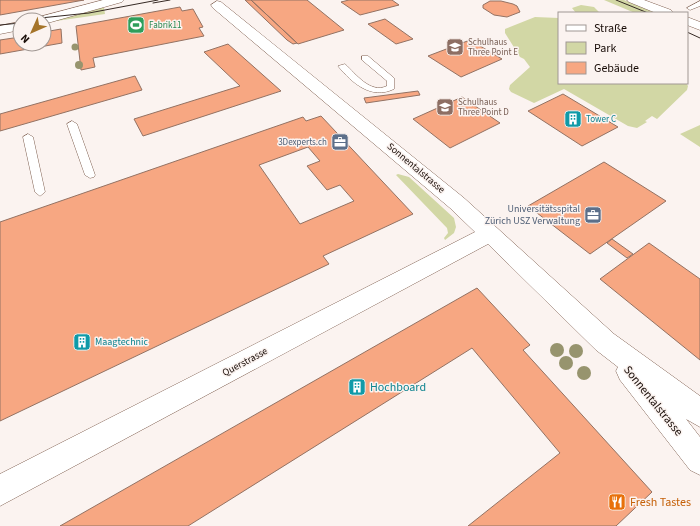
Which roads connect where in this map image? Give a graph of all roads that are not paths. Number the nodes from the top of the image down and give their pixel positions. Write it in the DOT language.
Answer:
graph roads {
  1 [pos="118,0"];
  2 [pos="633,0"];
  3 [pos="700,3"];
  4 [pos="217,5"];
  5 [pos="690,8"];
  6 [pos="664,12"];
  7 [pos="52,17"];
  8 [pos="688,21"];
  9 [pos="700,26"];
  10 [pos="12,28"];
  11 [pos="0,30"];
  12 [pos="365,58"];
  13 [pos="342,66"];
  14 [pos="72,124"];
  15 [pos="28,137"];
  16 [pos="90,175"];
  17 [pos="40,192"];
  18 [pos="491,233"];
  19 [pos="605,342"];
  20 [pos="700,413"];
  21 [pos="700,460"];
  22 [pos="0,491"];
  1 -- 7 [label="street"];
  2 -- 6 [label="street"];
  3 -- 5 [label="lane"];
  4 -- 18 [label="street, Sonnentalstrasse"];
  8 -- 9 [label="street"];
  10 -- 11 [label="street"];
  12 -- 13 [label="lane"];
  14 -- 16 [label="lane"];
  15 -- 17 [label="lane"];
  18 -- 19 [label="street, Sonnentalstrasse"];
  18 -- 22 [label="street, Querstrasse"];
  19 -- 20 [label="street, Sonnentalstrasse"];
  19 -- 21 [label="street, Sonnentalstrasse"];
}
